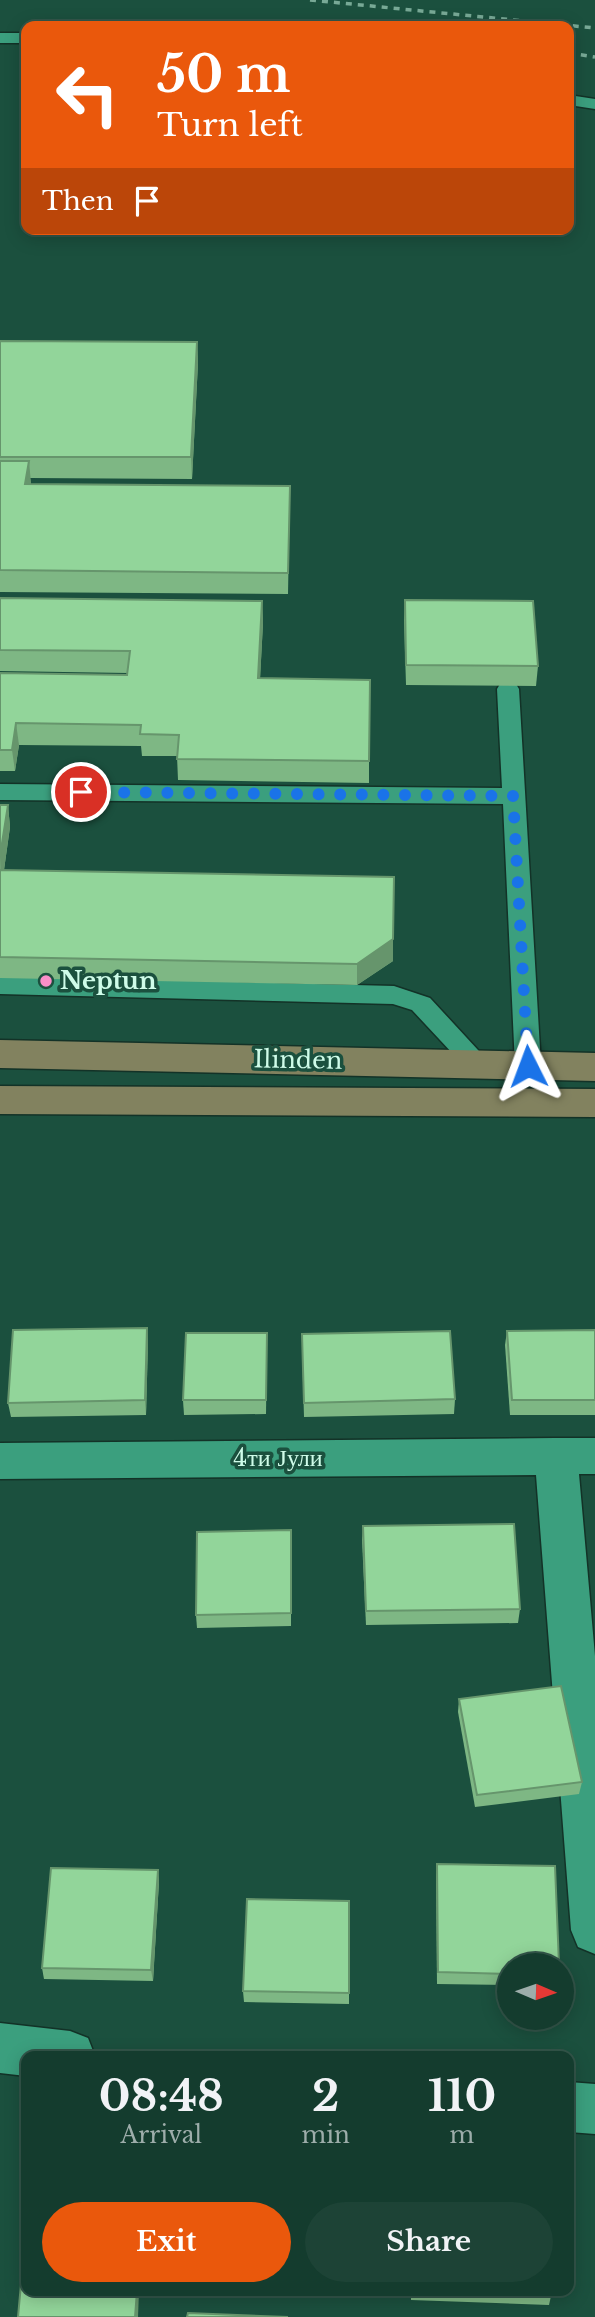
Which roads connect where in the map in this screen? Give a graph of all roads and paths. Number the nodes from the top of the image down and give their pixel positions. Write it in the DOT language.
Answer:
graph roads {
  1 [pos="0,38"];
  2 [pos="21,38"];
  3 [pos="574,101"];
  4 [pos="595,104"];
  5 [pos="508,689"];
  6 [pos="0,792"];
  7 [pos="513,796"];
  8 [pos="0,985"];
  9 [pos="0,1054"];
  10 [pos="477,1063"];
  11 [pos="528,1066"];
  12 [pos="595,1067"];
  13 [pos="0,1100"];
  14 [pos="595,1102"];
  15 [pos="575,1456"];
  16 [pos="0,1461"];
  17 [pos="595,1930"];
  18 [pos="0,2049"];
  19 [pos="21,2051"];
  20 [pos="574,2107"];
  21 [pos="595,2109"];
  1 -- 2 [label="lane"];
  3 -- 4 [label="lane"];
  5 -- 7 [label="lane"];
  6 -- 7 [label="lane"];
  7 -- 11 [label="lane"];
  8 -- 10 [label="lane"];
  9 -- 10 [label="main road, Ilinden"];
  10 -- 11 [label="main road, Ilinden"];
  11 -- 12 [label="main road, Ilinden"];
  13 -- 14 [label="main road, Ilinden"];
  15 -- 16 [label="street, 4ти Јули"];
  15 -- 17 [label="street"];
  18 -- 19 [label="street"];
  20 -- 21 [label="street"];
}
